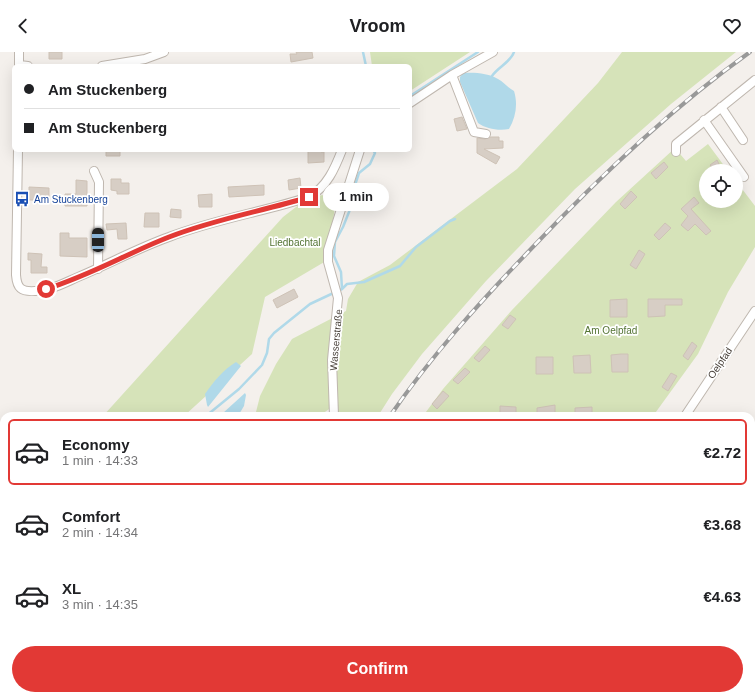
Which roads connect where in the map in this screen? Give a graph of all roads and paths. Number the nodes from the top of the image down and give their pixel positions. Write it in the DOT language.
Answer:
graph roads {
  1 [pos="19,52"];
  2 [pos="173,52"];
  3 [pos="493,52"];
  4 [pos="164,53"];
  5 [pos="19,64"];
  6 [pos="114,64"];
  7 [pos="452,75"];
  8 [pos="755,80"];
  9 [pos="412,102"];
  10 [pos="721,107"];
  11 [pos="704,120"];
  12 [pos="486,134"];
  13 [pos="743,140"];
  14 [pos="18,152"];
  15 [pos="341,152"];
  16 [pos="359,152"];
  17 [pos="676,152"];
  18 [pos="94,172"];
  19 [pos="744,177"];
  20 [pos="98,269"];
  21 [pos="755,311"];
  22 [pos="334,412"];
  23 [pos="688,412"];
  1 -- 5 [label="street"];
  2 -- 4 [label="street"];
  3 -- 7 [label="street"];
  4 -- 6 [label="street"];
  7 -- 9 [label="street"];
  7 -- 12 [label="street"];
  8 -- 10 [label="street"];
  10 -- 11 [label="street"];
  10 -- 13 [label="street"];
  11 -- 17 [label="street"];
  11 -- 19 [label="street"];
  14 -- 20 [label="street"];
  15 -- 20 [label="street"];
  16 -- 22 [label="street, Wasserstraße"];
  18 -- 20 [label="street"];
  21 -- 23 [label="street, Oelpfad"];
}
